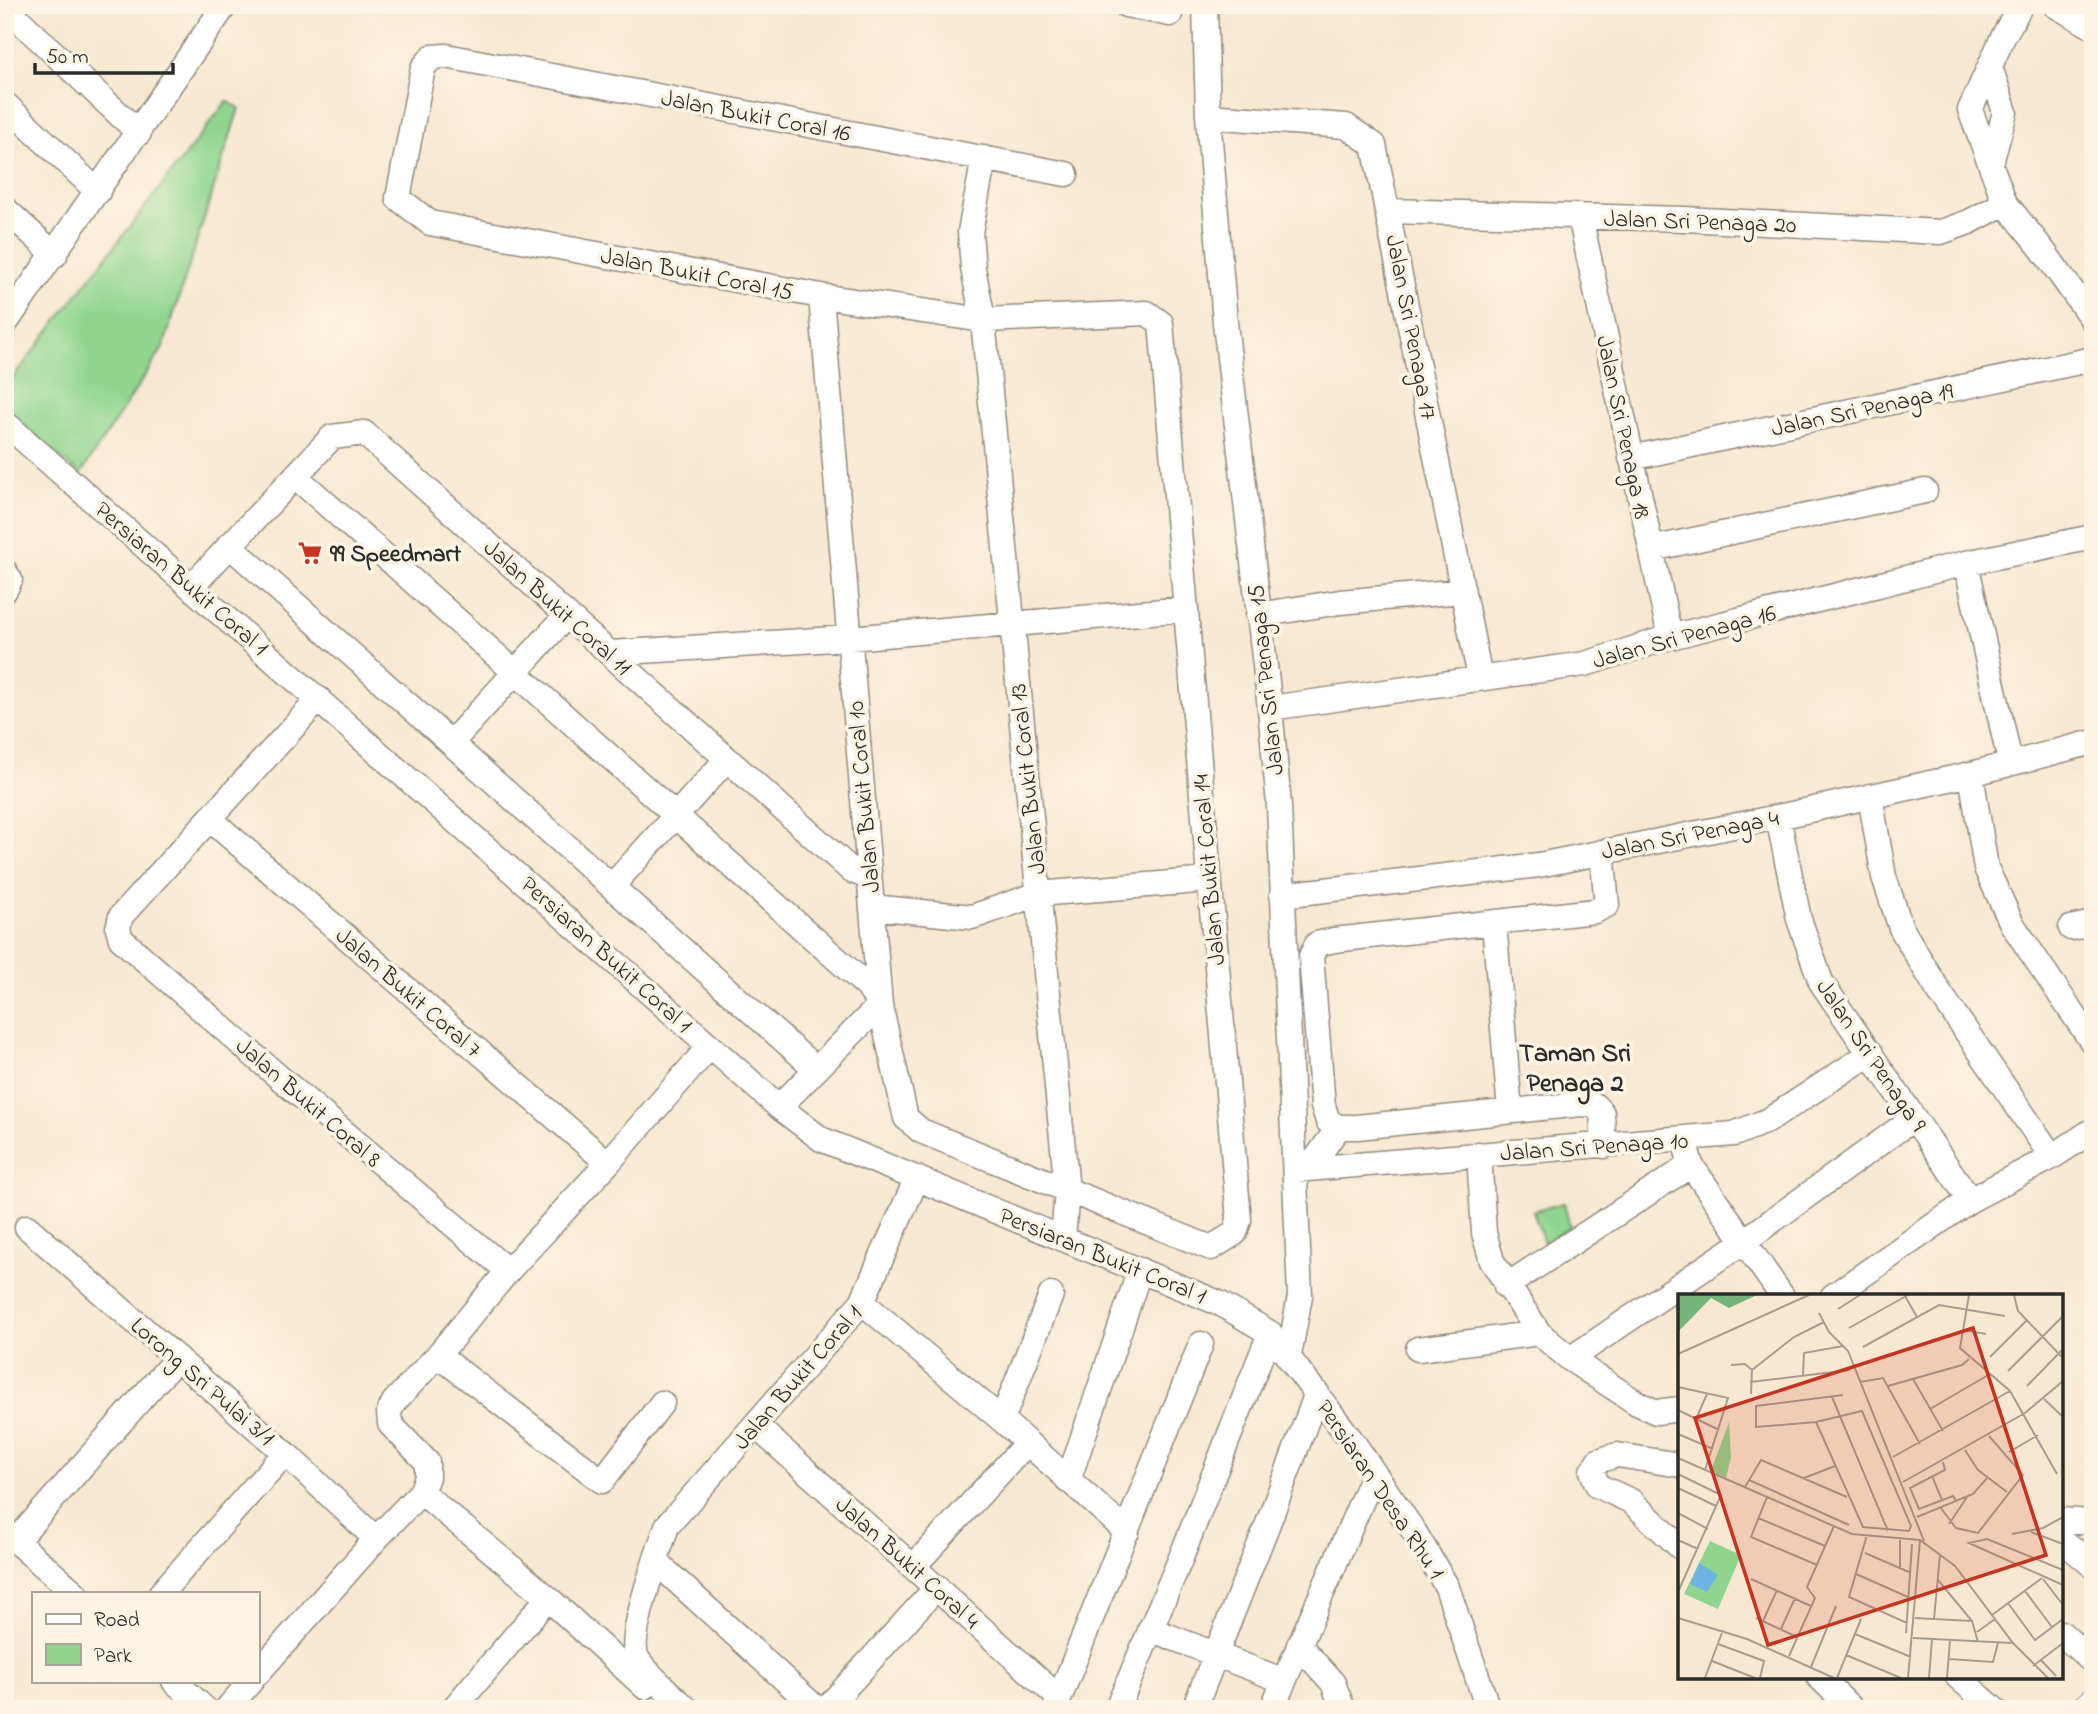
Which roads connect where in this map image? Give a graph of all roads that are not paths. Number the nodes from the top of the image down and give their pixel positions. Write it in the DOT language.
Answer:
graph roads {
  1 [pos="225,5"];
  2 [pos="1126,5"];
  3 [pos="1205,5"];
  4 [pos="2021,5"];
  5 [pos="2055,5"];
  6 [pos="7,7"];
  7 [pos="1170,14"];
  8 [pos="2093,27"];
  9 [pos="446,55"];
  10 [pos="5,104"];
  11 [pos="1208,116"];
  12 [pos="139,133"];
  13 [pos="984,158"];
  14 [pos="1066,174"];
  15 [pos="97,192"];
  16 [pos="2005,202"];
  17 [pos="5,209"];
  18 [pos="1388,211"];
  19 [pos="1580,216"];
  20 [pos="55,255"];
  21 [pos="821,296"];
  22 [pos="8,315"];
  23 [pos="983,320"];
  24 [pos="2093,320"];
  25 [pos="1161,323"];
  26 [pos="2093,359"];
  27 [pos="5,423"];
  28 [pos="1631,458"];
  29 [pos="295,476"];
  30 [pos="1925,491"];
  31 [pos="2093,537"];
  32 [pos="229,545"];
  33 [pos="1651,549"];
  34 [pos="1966,563"];
  35 [pos="5,572"];
  36 [pos="192,586"];
  37 [pos="5,590"];
  38 [pos="1462,591"];
  39 [pos="1186,609"];
  40 [pos="567,615"];
  41 [pos="1258,615"];
  42 [pos="1012,624"];
  43 [pos="1670,637"];
  44 [pos="850,638"];
  45 [pos="610,653"];
  46 [pos="515,673"];
  47 [pos="1480,678"];
  48 [pos="319,699"];
  49 [pos="1270,708"];
  50 [pos="2093,742"];
  51 [pos="452,743"];
  52 [pos="727,759"];
  53 [pos="2010,762"];
  54 [pos="1971,774"];
  55 [pos="1870,796"];
  56 [pos="675,816"];
  57 [pos="1778,817"];
  58 [pos="211,820"];
  59 [pos="1602,852"];
  60 [pos="869,877"];
  61 [pos="1209,880"];
  62 [pos="612,886"];
  63 [pos="1038,894"];
  64 [pos="1282,895"];
  65 [pos="872,907"];
  66 [pos="1494,923"];
  67 [pos="880,1004"];
  68 [pos="2093,1043"];
  69 [pos="710,1046"];
  70 [pos="1871,1053"];
  71 [pos="816,1069"];
  72 [pos="779,1107"];
  73 [pos="1510,1111"];
  74 [pos="1914,1118"];
  75 [pos="1339,1127"];
  76 [pos="2093,1130"];
  77 [pos="1684,1140"];
  78 [pos="1604,1146"];
  79 [pos="1479,1154"];
  80 [pos="2052,1157"];
  81 [pos="608,1163"];
  82 [pos="1691,1165"];
  83 [pos="1302,1169"];
  84 [pos="918,1178"];
  85 [pos="1067,1190"];
  86 [pos="1970,1200"];
  87 [pos="27,1227"];
  88 [pos="1063,1238"];
  89 [pos="1742,1242"];
  90 [pos="1140,1270"];
  91 [pos="508,1271"];
  92 [pos="1506,1286"];
  93 [pos="1781,1294"];
  94 [pos="1836,1294"];
  95 [pos="1051,1295"];
  96 [pos="862,1302"];
  97 [pos="1539,1333"];
  98 [pos="1270,1334"];
  99 [pos="1201,1344"];
  100 [pos="1418,1349"];
  101 [pos="438,1355"];
  102 [pos="1289,1356"];
  103 [pos="177,1358"];
  104 [pos="1570,1359"];
  105 [pos="1317,1393"];
  106 [pos="662,1403"];
  107 [pos="1668,1410"];
  108 [pos="1002,1420"];
  109 [pos="756,1426"];
  110 [pos="1027,1443"];
  111 [pos="285,1453"];
  112 [pos="1678,1465"];
  113 [pos="1373,1475"];
  114 [pos="1068,1481"];
  115 [pos="421,1492"];
  116 [pos="2063,1520"];
  117 [pos="2093,1522"];
  118 [pos="1127,1532"];
  119 [pos="10,1536"];
  120 [pos="376,1539"];
  121 [pos="2063,1541"];
  122 [pos="1678,1545"];
  123 [pos="655,1561"];
  124 [pos="914,1566"];
  125 [pos="2093,1566"];
  126 [pos="937,1587"];
  127 [pos="74,1592"];
  128 [pos="162,1592"];
  129 [pos="548,1598"];
  130 [pos="1150,1629"];
  131 [pos="2063,1635"];
  132 [pos="1299,1645"];
  133 [pos="1216,1653"];
  134 [pos="2093,1662"];
  135 [pos="259,1672"];
  136 [pos="1821,1679"];
  137 [pos="1960,1679"];
  138 [pos="1284,1681"];
  139 [pos="175,1682"];
  140 [pos="250,1682"];
  141 [pos="2093,1700"];
  142 [pos="1057,1703"];
  143 [pos="205,1709"];
  144 [pos="227,1709"];
  145 [pos="453,1709"];
  146 [pos="669,1709"];
  147 [pos="687,1709"];
  148 [pos="817,1709"];
  149 [pos="826,1709"];
  150 [pos="1117,1709"];
  151 [pos="1194,1709"];
  152 [pos="1272,1709"];
  153 [pos="1343,1709"];
  154 [pos="1489,1709"];
  155 [pos="1852,1709"];
  156 [pos="1994,1709"];
  157 [pos="2083,1709"];
  1 -- 12 [label="street"];
  2 -- 7 [label="street"];
  3 -- 11 [label="street, Jalan Sri Penaga 15"];
  4 -- 16 [label="street"];
  5 -- 8 [label="street"];
  6 -- 12 [label="street"];
  9 -- 13 [label="street, Jalan Bukit Coral 16"];
  9 -- 21 [label="street, Jalan Bukit Coral 15"];
  10 -- 15 [label="street"];
  11 -- 18 [label="street, Jalan Sri Penaga 17"];
  11 -- 41 [label="street, Jalan Sri Penaga 15"];
  12 -- 15 [label="street"];
  13 -- 14 [label="street, Jalan Bukit Coral 16"];
  13 -- 23 [label="street, Jalan Bukit Coral 13"];
  15 -- 20 [label="street"];
  16 -- 19 [label="street, Jalan Sri Penaga 20"];
  16 -- 24 [label="street"];
  17 -- 20 [label="street"];
  18 -- 19 [label="street, Jalan Sri Penaga 20"];
  18 -- 38 [label="street, Jalan Sri Penaga 17"];
  19 -- 28 [label="street, Jalan Sri Penaga 18"];
  20 -- 22 [label="street"];
  21 -- 23 [label="street, Jalan Bukit Coral 15"];
  21 -- 44 [label="street, Jalan Bukit Coral 10"];
  23 -- 25 [label="street, Jalan Bukit Coral 15"];
  23 -- 42 [label="street, Jalan Bukit Coral 13"];
  25 -- 39 [label="street, Jalan Bukit Coral 14"];
  26 -- 28 [label="street, Jalan Sri Penaga 19"];
  27 -- 36 [label="street, Persiaran Bukit Coral 1"];
  28 -- 33 [label="street, Jalan Sri Penaga 18"];
  29 -- 32 [label="street, Jalan Bukit Coral 11"];
  29 -- 40 [label="street, Jalan Bukit Coral 11"];
  29 -- 46 [label="street"];
  30 -- 33 [label="street"];
  31 -- 34 [label="street, Jalan Sri Penaga 16"];
  32 -- 36 [label="street, Jalan Bukit Coral 11"];
  32 -- 51 [label="street"];
  33 -- 43 [label="street, Jalan Sri Penaga 18"];
  34 -- 43 [label="street, Jalan Sri Penaga 16"];
  34 -- 53 [label="street"];
  35 -- 37 [label="street"];
  36 -- 48 [label="street, Persiaran Bukit Coral 1"];
  38 -- 41 [label="street"];
  38 -- 47 [label="street, Jalan Sri Penaga 17"];
  39 -- 42 [label="street"];
  39 -- 61 [label="street, Jalan Bukit Coral 14"];
  40 -- 45 [label="street, Jalan Bukit Coral 11"];
  40 -- 46 [label="street"];
  41 -- 49 [label="street, Jalan Sri Penaga 15"];
  42 -- 44 [label="street"];
  42 -- 63 [label="street, Jalan Bukit Coral 13"];
  43 -- 47 [label="street, Jalan Sri Penaga 16"];
  44 -- 45 [label="street"];
  44 -- 60 [label="street, Jalan Bukit Coral 10"];
  45 -- 52 [label="street, Jalan Bukit Coral 11"];
  46 -- 51 [label="street"];
  46 -- 56 [label="street"];
  47 -- 49 [label="street, Jalan Sri Penaga 16"];
  48 -- 58 [label="street"];
  48 -- 69 [label="street, Persiaran Bukit Coral 1"];
  49 -- 64 [label="street, Jalan Sri Penaga 15"];
  50 -- 53 [label="street, Jalan Sri Penaga 4"];
  51 -- 62 [label="street"];
  52 -- 56 [label="street"];
  52 -- 60 [label="street, Jalan Bukit Coral 11"];
  53 -- 54 [label="street, Jalan Sri Penaga 4"];
  54 -- 55 [label="street, Jalan Sri Penaga 4"];
  54 -- 68 [label="street"];
  55 -- 57 [label="street, Jalan Sri Penaga 4"];
  55 -- 80 [label="street"];
  56 -- 62 [label="street"];
  56 -- 67 [label="street"];
  57 -- 59 [label="street, Jalan Sri Penaga 4"];
  57 -- 70 [label="street, Jalan Sri Penaga 9"];
  58 -- 81 [label="street, Jalan Bukit Coral 7"];
  58 -- 91 [label="street, Jalan Bukit Coral 8"];
  59 -- 64 [label="street, Jalan Sri Penaga 4"];
  59 -- 66 [label="street"];
  60 -- 65 [label="street, Jalan Bukit Coral 10"];
  61 -- 63 [label="street"];
  61 -- 85 [label="street, Jalan Bukit Coral 14"];
  62 -- 71 [label="street"];
  63 -- 65 [label="street"];
  63 -- 85 [label="street, Jalan Bukit Coral 13"];
  64 -- 83 [label="street, Jalan Sri Penaga 15"];
  65 -- 67 [label="street, Jalan Bukit Coral 10"];
  66 -- 73 [label="street"];
  66 -- 75 [label="street"];
  67 -- 71 [label="street"];
  67 -- 85 [label="street, Jalan Bukit Coral 10"];
  69 -- 72 [label="street, Persiaran Bukit Coral 1"];
  69 -- 81 [label="street"];
  70 -- 74 [label="street, Jalan Sri Penaga 9"];
  70 -- 77 [label="street, Jalan Sri Penaga 10"];
  71 -- 72 [label="street"];
  72 -- 84 [label="street, Persiaran Bukit Coral 1"];
  73 -- 75 [label="street"];
  73 -- 78 [label="street"];
  74 -- 86 [label="street, Jalan Sri Penaga 9"];
  74 -- 89 [label="street"];
  75 -- 83 [label="street"];
  76 -- 80 [label="street"];
  77 -- 78 [label="street, Jalan Sri Penaga 10"];
  77 -- 82 [label="street"];
  78 -- 79 [label="street, Jalan Sri Penaga 10"];
  79 -- 83 [label="street, Jalan Sri Penaga 10"];
  79 -- 92 [label="street"];
  80 -- 86 [label="street"];
  81 -- 91 [label="street"];
  82 -- 89 [label="street"];
  82 -- 92 [label="street"];
  83 -- 102 [label="street, Jalan Sri Penaga 15"];
  84 -- 88 [label="street, Persiaran Bukit Coral 1"];
  84 -- 96 [label="street, Jalan Bukit Coral 1"];
  85 -- 88 [label="street, Jalan Bukit Coral 13"];
  86 -- 94 [label="street"];
  87 -- 103 [label="street, Lorong Sri Pulai 3/1"];
  88 -- 90 [label="street, Persiaran Bukit Coral 1"];
  89 -- 93 [label="street"];
  89 -- 104 [label="street"];
  90 -- 98 [label="street, Persiaran Bukit Coral 1"];
  90 -- 114 [label="street"];
  91 -- 101 [label="street"];
  92 -- 97 [label="street"];
  95 -- 108 [label="street"];
  96 -- 108 [label="street"];
  96 -- 109 [label="street, Jalan Bukit Coral 1"];
  97 -- 100 [label="street"];
  97 -- 104 [label="street"];
  98 -- 102 [label="street, Persiaran Bukit Coral 1"];
  98 -- 130 [label="street"];
  99 -- 118 [label="street"];
  101 -- 106 [label="street"];
  101 -- 115 [label="street"];
  102 -- 105 [label="street, Persiaran Desa Rhu 1"];
  103 -- 111 [label="street, Lorong Sri Pulai 3/1"];
  103 -- 119 [label="street"];
  104 -- 107 [label="street"];
  105 -- 113 [label="street, Persiaran Desa Rhu 1"];
  105 -- 133 [label="street"];
  108 -- 110 [label="street"];
  109 -- 123 [label="street, Jalan Bukit Coral 1"];
  109 -- 124 [label="street, Jalan Bukit Coral 4"];
  110 -- 114 [label="street"];
  110 -- 124 [label="street"];
  111 -- 120 [label="street, Lorong Sri Pulai 3/1"];
  111 -- 128 [label="street"];
  112 -- 122 [label="street"];
  113 -- 132 [label="street"];
  113 -- 154 [label="street, Persiaran Desa Rhu 1"];
  114 -- 118 [label="street"];
  115 -- 120 [label="street"];
  115 -- 129 [label="street"];
  116 -- 117 [label="street"];
  118 -- 142 [label="street"];
  119 -- 127 [label="street"];
  120 -- 135 [label="street"];
  121 -- 125 [label="street"];
  123 -- 147 [label="street, Jalan Bukit Coral 1"];
  123 -- 148 [label="street"];
  124 -- 126 [label="street, Jalan Bukit Coral 4"];
  126 -- 142 [label="street, Jalan Bukit Coral 4"];
  126 -- 149 [label="street"];
  129 -- 145 [label="street"];
  129 -- 146 [label="street"];
  130 -- 133 [label="street"];
  130 -- 150 [label="street"];
  131 -- 134 [label="street"];
  132 -- 138 [label="street"];
  132 -- 153 [label="street"];
  133 -- 138 [label="street"];
  133 -- 151 [label="street"];
  136 -- 155 [label="street"];
  137 -- 156 [label="street"];
  138 -- 152 [label="street"];
  139 -- 143 [label="street"];
  140 -- 144 [label="street"];
  141 -- 157 [label="street"];
}
